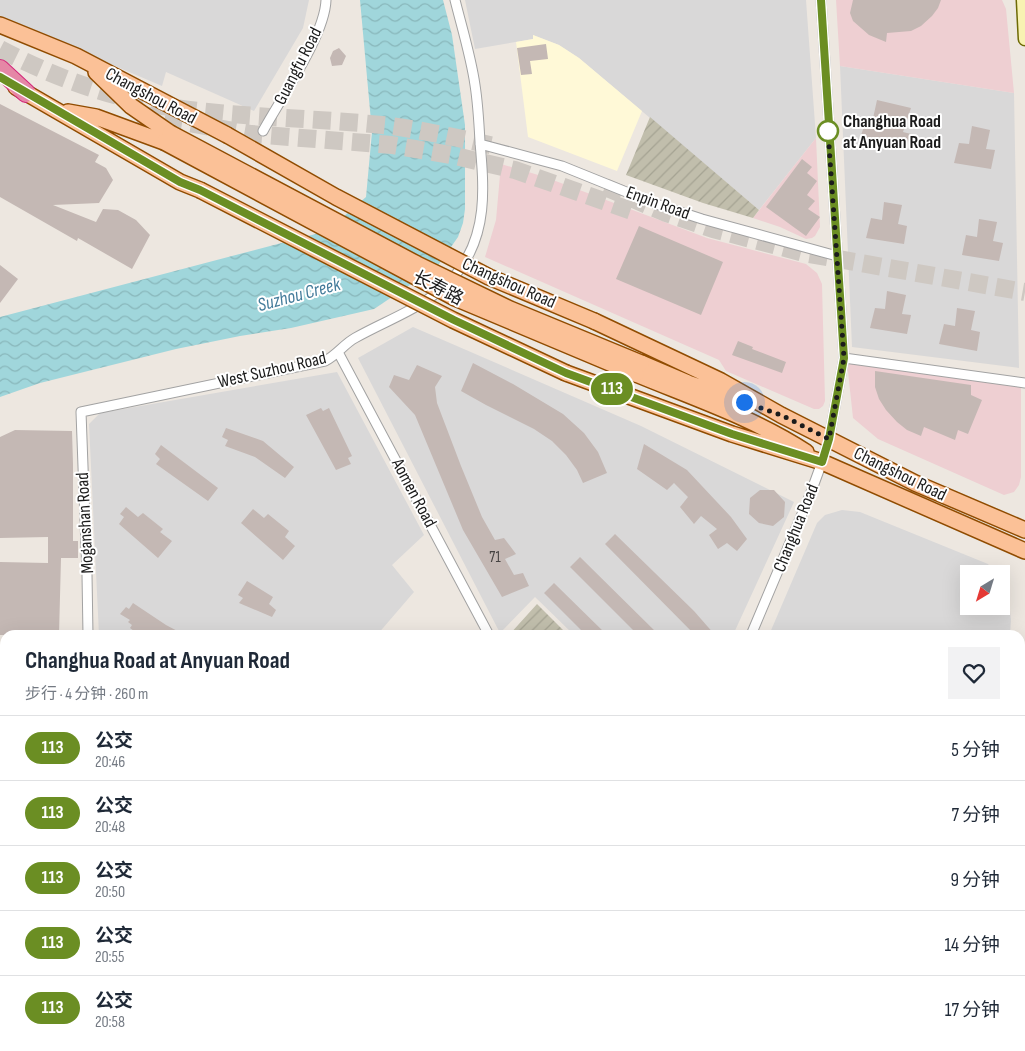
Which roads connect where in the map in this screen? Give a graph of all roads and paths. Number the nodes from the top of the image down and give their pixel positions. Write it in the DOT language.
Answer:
graph roads {
  1 [pos="326,0"];
  2 [pos="455,0"];
  3 [pos="821,0"];
  4 [pos="1023,0"];
  5 [pos="0,25"];
  6 [pos="1025,39"];
  7 [pos="86,62"];
  8 [pos="0,69"];
  9 [pos="0,77"];
  10 [pos="26,93"];
  11 [pos="57,110"];
  12 [pos="263,131"];
  13 [pos="167,138"];
  14 [pos="480,144"];
  15 [pos="837,256"];
  16 [pos="338,352"];
  17 [pos="844,358"];
  18 [pos="639,368"];
  19 [pos="1025,383"];
  20 [pos="81,412"];
  21 [pos="781,415"];
  22 [pos="829,439"];
  23 [pos="822,462"];
  24 [pos="1025,530"];
  25 [pos="1025,551"];
  26 [pos="88,630"];
  27 [pos="486,630"];
  28 [pos="754,630"];
  1 -- 12 [label="street, Guangfu Road"];
  2 -- 14 [label="street, West Suzhou Road"];
  3 -- 15 [label="street, Changhua Road"];
  4 -- 6 [label="street"];
  5 -- 7 [label="main road, Changshou Road"];
  7 -- 13 [label="main road, 长寿路"];
  7 -- 21 [label="main road, Changshou Road, bridge"];
  8 -- 10 [label="highway"];
  9 -- 10 [label="main road, Changshou Road"];
  10 -- 11 [label="main road, Changshou Road"];
  11 -- 13 [label="main road, 长寿路"];
  11 -- 23 [label="main road, Changshou Road, bridge"];
  13 -- 18 [label="main road, 长寿路, bridge"];
  14 -- 15 [label="street, Enpin Road"];
  14 -- 16 [label="street, West Suzhou Road"];
  15 -- 17 [label="street, Changhua Road"];
  16 -- 20 [label="street, West Suzhou Road"];
  16 -- 27 [label="street, Aomen Road"];
  17 -- 19 [label="street"];
  17 -- 22 [label="street, Changhua Road"];
  18 -- 21 [label="main road, 长寿路"];
  18 -- 23 [label="main road, 长寿路"];
  20 -- 26 [label="street, Moganshan Road"];
  21 -- 22 [label="main road, Changshou Road"];
  22 -- 23 [label="street, Changhua Road"];
  22 -- 24 [label="main road, Changshou Road"];
  23 -- 25 [label="main road, Changshou Road"];
  23 -- 28 [label="street, Changhua Road"];
}
